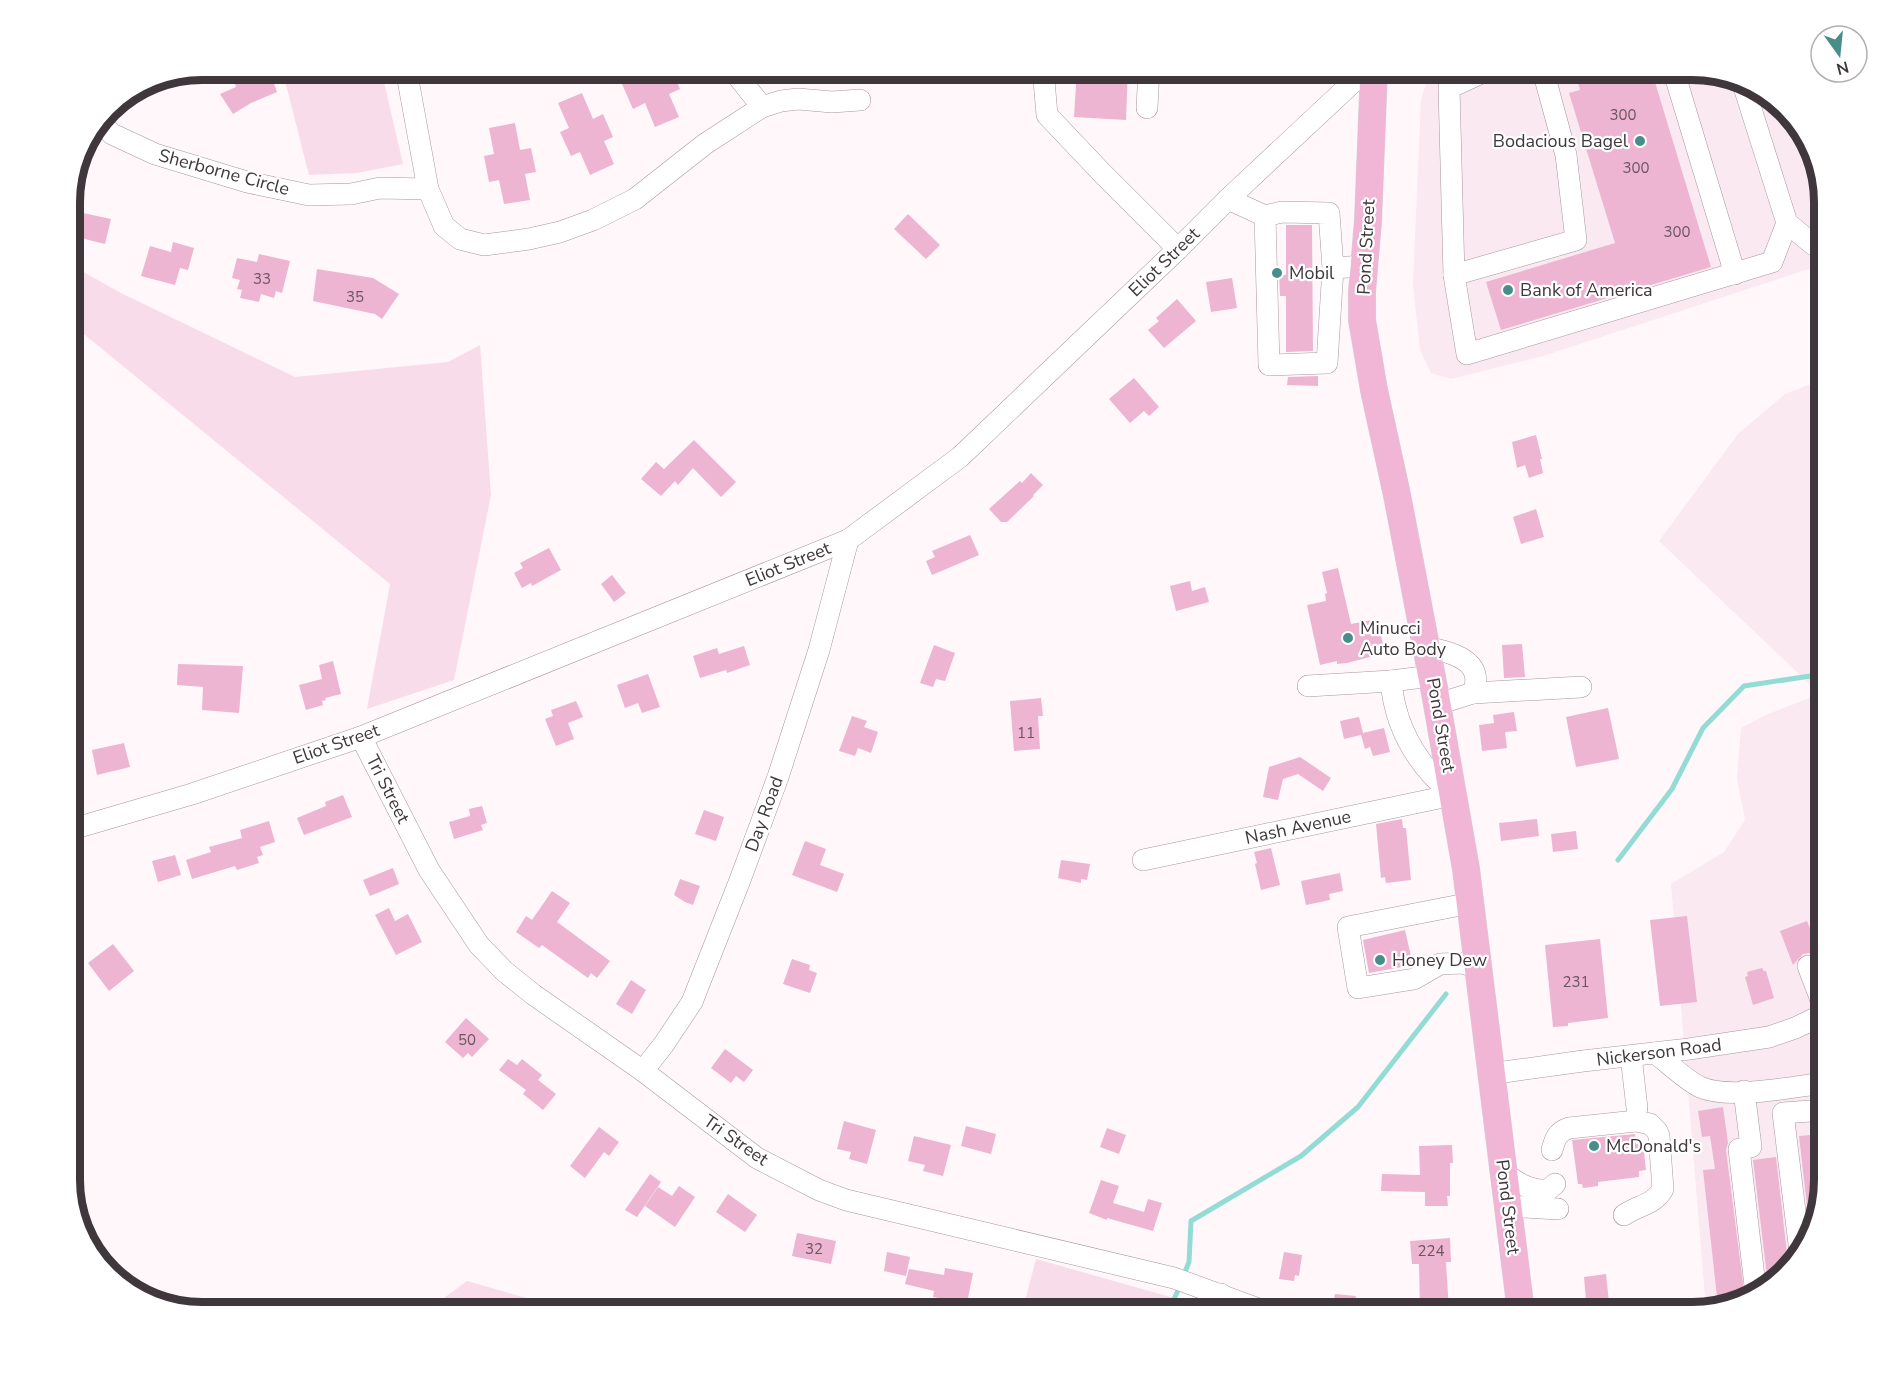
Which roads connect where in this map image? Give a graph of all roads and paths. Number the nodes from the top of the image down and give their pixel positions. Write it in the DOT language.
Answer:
graph roads {
  1 [pos="408,80"];
  2 [pos="741,80"];
  3 [pos="1045,80"];
  4 [pos="1148,80"];
  5 [pos="1355,80"];
  6 [pos="1374,80"];
  7 [pos="1466,80"];
  8 [pos="1546,80"];
  9 [pos="1676,80"];
  10 [pos="1746,93"];
  11 [pos="860,100"];
  12 [pos="762,107"];
  13 [pos="1147,108"];
  14 [pos="105,128"];
  15 [pos="428,189"];
  16 [pos="1228,199"];
  17 [pos="1265,216"];
  18 [pos="1787,223"];
  19 [pos="1814,244"];
  20 [pos="1179,249"];
  21 [pos="1364,266"];
  22 [pos="1333,268"];
  23 [pos="1735,274"];
  24 [pos="1454,275"];
  25 [pos="848,540"];
  26 [pos="1427,647"];
  27 [pos="1432,676"];
  28 [pos="1391,681"];
  29 [pos="1308,686"];
  30 [pos="1581,687"];
  31 [pos="1473,693"];
  32 [pos="1438,704"];
  33 [pos="361,737"];
  34 [pos="1453,795"];
  35 [pos="80,827"];
  36 [pos="1143,860"];
  37 [pos="1471,903"];
  38 [pos="1808,966"];
  39 [pos="1479,968"];
  40 [pos="1814,982"];
  41 [pos="1814,1019"];
  42 [pos="1656,1053"];
  43 [pos="1631,1056"];
  44 [pos="643,1071"];
  45 [pos="1490,1074"];
  46 [pos="1814,1084"];
  47 [pos="1744,1091"];
  48 [pos="1637,1108"];
  49 [pos="1814,1111"];
  50 [pos="1552,1150"];
  51 [pos="1503,1172"];
  52 [pos="1556,1184"];
  53 [pos="1508,1206"];
  54 [pos="1558,1209"];
  55 [pos="1624,1215"];
  56 [pos="1798,1238"];
  57 [pos="1755,1283"];
  58 [pos="1214,1302"];
  59 [pos="1520,1302"];
  1 -- 15 [label="street"];
  2 -- 12 [label="street"];
  3 -- 20 [label="street"];
  4 -- 13 [label="street"];
  5 -- 16 [label="street, Eliot Street"];
  6 -- 21 [label="main road, Pond Street"];
  7 -- 24 [label="street"];
  8 -- 24 [label="street"];
  9 -- 23 [label="street"];
  10 -- 18 [label="street"];
  11 -- 12 [label="street"];
  12 -- 15 [label="street"];
  14 -- 15 [label="street, Sherborne Circle"];
  16 -- 17 [label="street"];
  16 -- 20 [label="street, Eliot Street"];
  17 -- 22 [label="street"];
  17 -- 22 [label="street"];
  18 -- 19 [label="street"];
  18 -- 23 [label="street"];
  20 -- 25 [label="street, Eliot Street"];
  21 -- 22 [label="street"];
  21 -- 26 [label="main road, Pond Street"];
  23 -- 24 [label="street"];
  25 -- 33 [label="street, Eliot Street"];
  25 -- 44 [label="street, Day Road"];
  26 -- 27 [label="main road, Pond Street"];
  26 -- 31 [label="street"];
  27 -- 28 [label="street"];
  27 -- 32 [label="main road, Pond Street"];
  28 -- 29 [label="street"];
  28 -- 34 [label="street"];
  30 -- 31 [label="street"];
  31 -- 32 [label="street"];
  32 -- 34 [label="main road, Pond Street"];
  33 -- 35 [label="street, Eliot Street"];
  33 -- 44 [label="street, Tri Street"];
  34 -- 36 [label="street, Nash Avenue"];
  34 -- 37 [label="main road, Pond Street"];
  37 -- 39 [label="main road, Pond Street"];
  37 -- 39 [label="street"];
  38 -- 40 [label="street"];
  39 -- 45 [label="main road, Pond Street"];
  41 -- 42 [label="street, Nickerson Road"];
  42 -- 43 [label="street, Nickerson Road"];
  42 -- 47 [label="street"];
  43 -- 45 [label="street, Nickerson Road"];
  43 -- 48 [label="street"];
  44 -- 58 [label="street, Tri Street"];
  45 -- 51 [label="main road, Pond Street"];
  46 -- 47 [label="street"];
  47 -- 57 [label="street"];
  49 -- 56 [label="street"];
  50 -- 55 [label="street"];
  51 -- 52 [label="street"];
  51 -- 53 [label="main road, Pond Street"];
  53 -- 54 [label="street"];
  53 -- 59 [label="main road, Pond Street"];
}
